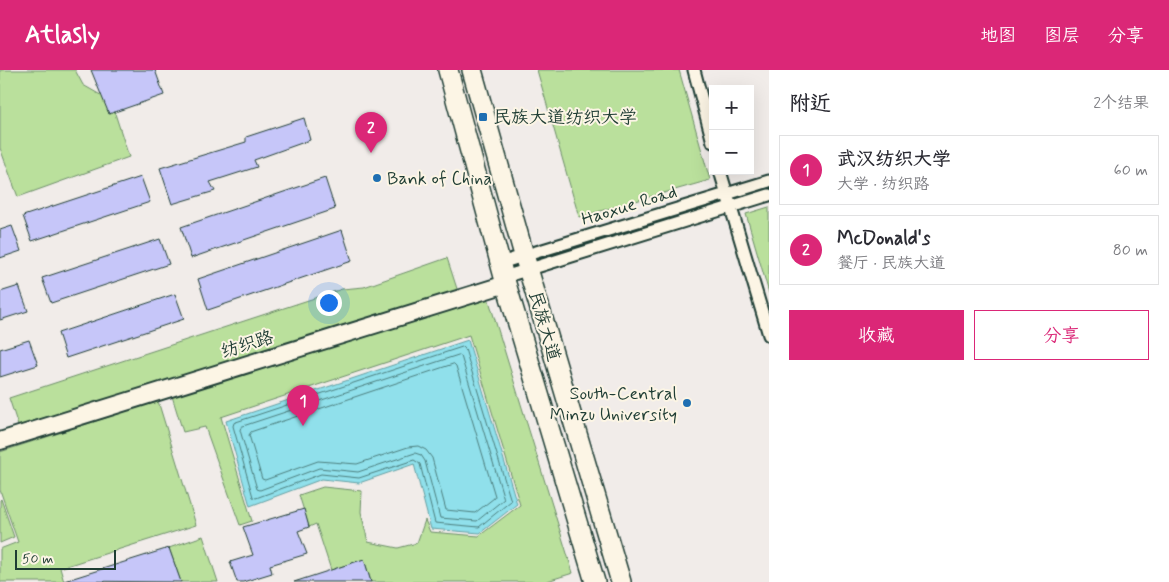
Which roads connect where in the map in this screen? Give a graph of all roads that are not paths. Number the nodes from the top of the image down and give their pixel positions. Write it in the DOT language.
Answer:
graph roads {
  1 [pos="448,70"];
  2 [pos="472,70"];
  3 [pos="694,70"];
  4 [pos="710,130"];
  5 [pos="721,175"];
  6 [pos="769,181"];
  7 [pos="726,194"];
  8 [pos="769,196"];
  9 [pos="730,207"];
  10 [pos="526,262"];
  11 [pos="503,275"];
  12 [pos="769,335"];
  13 [pos="0,441"];
  14 [pos="595,582"];
  15 [pos="621,582"];
  1 -- 11 [label="main road, 民族大道"];
  2 -- 10 [label="main road, 民族大道"];
  3 -- 4 [label="street"];
  5 -- 7 [label="street"];
  6 -- 7 [label="street, Haoxue Road"];
  7 -- 9 [label="street"];
  7 -- 10 [label="street, Haoxue Road"];
  8 -- 9 [label="street, Haoxue Road"];
  9 -- 10 [label="street, Haoxue Road"];
  9 -- 12 [label="street"];
  10 -- 11 [label="street, Haoxue Road"];
  10 -- 15 [label="main road, 民族大道"];
  11 -- 13 [label="main road, 纺织路"];
  11 -- 14 [label="main road, 民族大道"];
}
